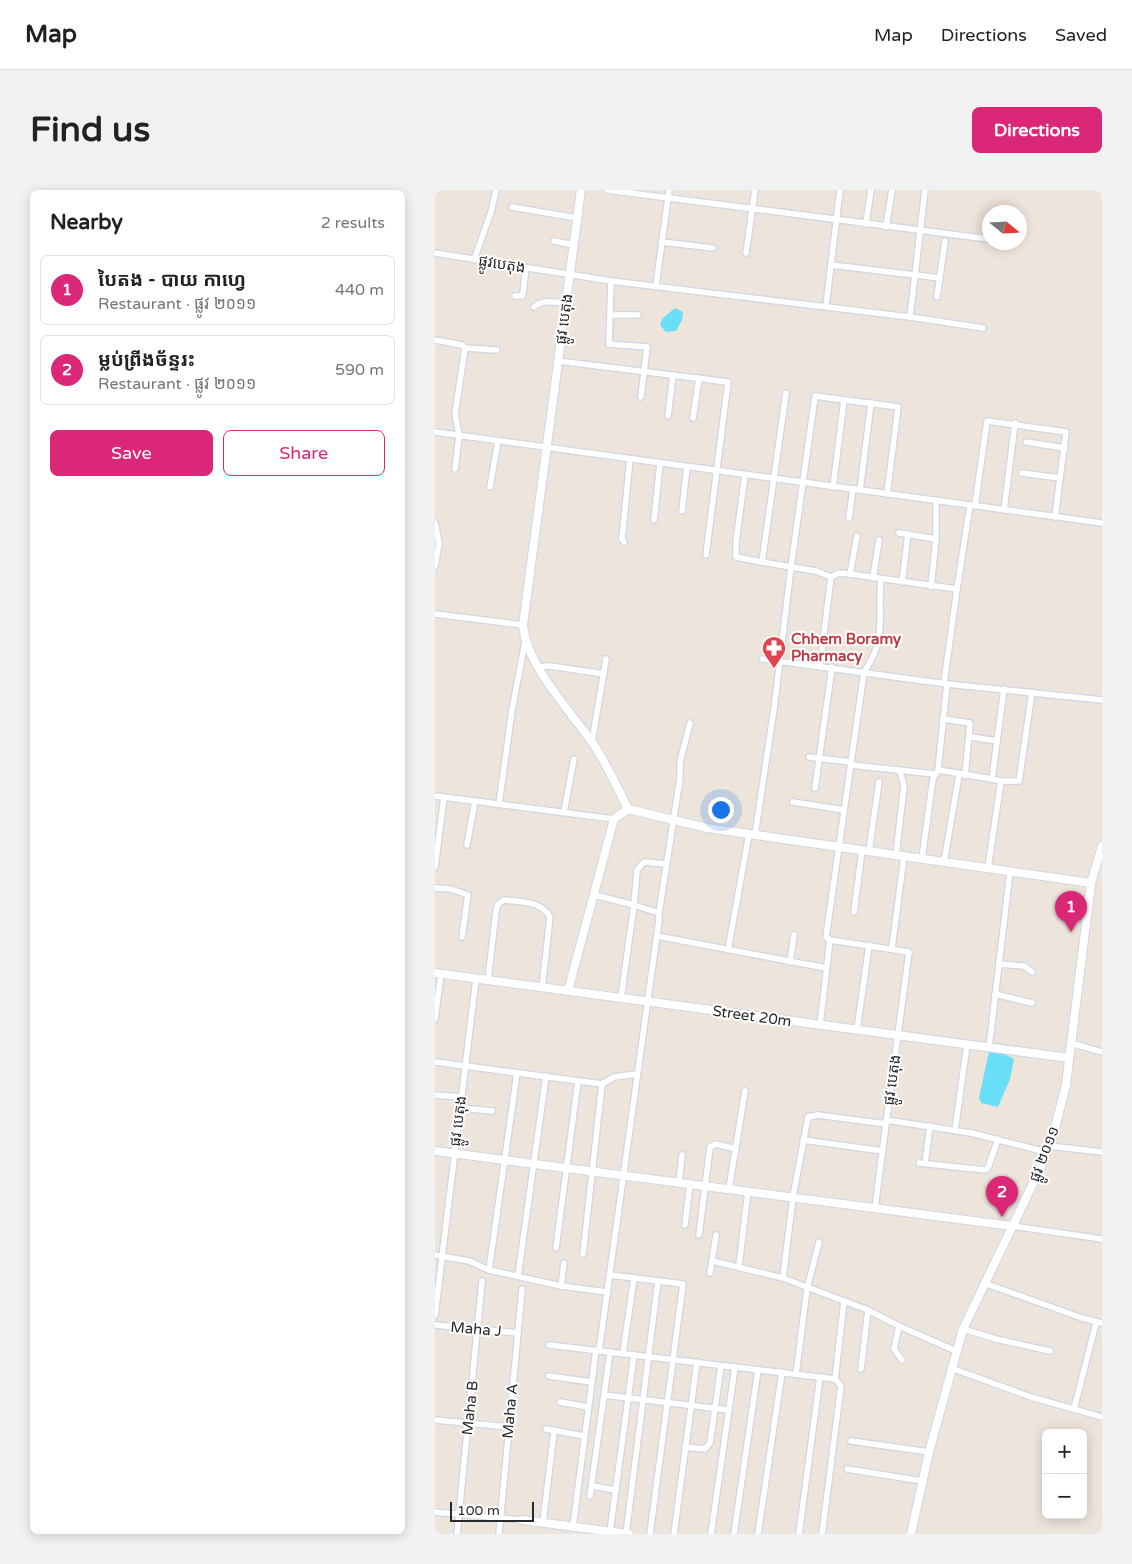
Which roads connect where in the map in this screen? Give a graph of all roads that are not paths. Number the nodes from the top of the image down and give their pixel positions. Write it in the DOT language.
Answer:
graph roads {
  1 [pos="496,190"];
  2 [pos="581,190"];
  3 [pos="607,190"];
  4 [pos="669,190"];
  5 [pos="755,190"];
  6 [pos="840,190"];
  7 [pos="871,190"];
  8 [pos="892,190"];
  9 [pos="925,190"];
  10 [pos="668,198"];
  11 [pos="512,207"];
  12 [pos="752,209"];
  13 [pos="577,218"];
  14 [pos="837,220"];
  15 [pos="866,224"];
  16 [pos="886,227"];
  17 [pos="920,231"];
  18 [pos="982,239"];
  19 [pos="554,241"];
  20 [pos="945,241"];
  21 [pos="662,242"];
  22 [pos="574,245"];
  23 [pos="713,248"];
  24 [pos="435,253"];
  25 [pos="746,253"];
  26 [pos="474,260"];
  27 [pos="831,265"];
  28 [pos="526,268"];
  29 [pos="570,274"];
  30 [pos="915,275"];
  31 [pos="940,278"];
  32 [pos="611,281"];
  33 [pos="656,286"];
  34 [pos="515,296"];
  35 [pos="937,297"];
  36 [pos="566,303"];
  37 [pos="826,306"];
  38 [pos="534,307"];
  39 [pos="611,315"];
  40 [pos="638,315"];
  41 [pos="910,317"];
  42 [pos="983,328"];
  43 [pos="435,340"];
  44 [pos="465,348"];
  45 [pos="497,350"];
  46 [pos="558,361"];
  47 [pos="644,372"];
  48 [pos="673,375"];
  49 [pos="699,378"];
  50 [pos="786,393"];
  51 [pos="641,397"];
  52 [pos="844,400"];
  53 [pos="871,403"];
  54 [pos="668,416"];
  55 [pos="693,418"];
  56 [pos="1015,423"];
  57 [pos="435,432"];
  58 [pos="459,435"];
  59 [pos="498,441"];
  60 [pos="1026,442"];
  61 [pos="547,447"];
  62 [pos="1065,448"];
  63 [pos="630,459"];
  64 [pos="660,464"];
  65 [pos="687,467"];
  66 [pos="455,469"];
  67 [pos="717,471"];
  68 [pos="1022,472"];
  69 [pos="745,474"];
  70 [pos="773,478"];
  71 [pos="1060,478"];
  72 [pos="801,482"];
  73 [pos="833,486"];
  74 [pos="490,487"];
  75 [pos="856,490"];
  76 [pos="887,494"];
  77 [pos="936,501"];
  78 [pos="973,506"];
  79 [pos="1004,510"];
  80 [pos="681,511"];
  81 [pos="1055,517"];
  82 [pos="849,518"];
  83 [pos="654,520"];
  84 [pos="435,523"];
  85 [pos="1102,523"];
  86 [pos="899,533"];
  87 [pos="908,534"];
  88 [pos="857,536"];
  89 [pos="936,539"];
  90 [pos="879,540"];
  91 [pos="624,542"];
  92 [pos="706,555"];
  93 [pos="762,562"];
  94 [pos="435,566"];
  95 [pos="791,568"];
  96 [pos="850,574"];
  97 [pos="831,577"];
  98 [pos="873,578"];
  99 [pos="881,579"];
  100 [pos="902,582"];
  101 [pos="931,586"];
  102 [pos="957,589"];
  103 [pos="435,614"];
  104 [pos="523,625"];
  105 [pos="525,642"];
  106 [pos="606,659"];
  107 [pos="762,659"];
  108 [pos="779,661"];
  109 [pos="820,666"];
  110 [pos="539,667"];
  111 [pos="832,667"];
  112 [pos="864,672"];
  113 [pos="604,674"];
  114 [pos="946,683"];
  115 [pos="1004,689"];
  116 [pos="1032,692"];
  117 [pos="1102,700"];
  118 [pos="943,719"];
  119 [pos="690,723"];
  120 [pos="971,737"];
  121 [pos="997,741"];
  122 [pos="592,742"];
  123 [pos="809,757"];
  124 [pos="821,758"];
  125 [pos="574,759"];
  126 [pos="851,764"];
  127 [pos="900,771"];
  128 [pos="936,772"];
  129 [pos="962,775"];
  130 [pos="992,779"];
  131 [pos="1001,781"];
  132 [pos="879,782"];
  133 [pos="815,788"];
  134 [pos="435,796"];
  135 [pos="444,797"];
  136 [pos="475,801"];
  137 [pos="793,802"];
  138 [pos="499,804"];
  139 [pos="628,809"];
  140 [pos="844,810"];
  141 [pos="564,812"];
  142 [pos="615,819"];
  143 [pos="672,821"];
  144 [pos="752,835"];
  145 [pos="467,845"];
  146 [pos="1102,846"];
  147 [pos="839,847"];
  148 [pos="866,851"];
  149 [pos="900,855"];
  150 [pos="922,858"];
  151 [pos="944,862"];
  152 [pos="665,864"];
  153 [pos="435,867"];
  154 [pos="988,868"];
  155 [pos="1010,872"];
  156 [pos="1091,883"];
  157 [pos="435,888"];
  158 [pos="594,895"];
  159 [pos="634,906"];
  160 [pos="854,912"];
  161 [pos="659,913"];
  162 [pos="794,935"];
  163 [pos="657,936"];
  164 [pos="462,937"];
  165 [pos="830,940"];
  166 [pos="869,945"];
  167 [pos="892,948"];
  168 [pos="727,950"];
  169 [pos="789,962"];
  170 [pos="999,964"];
  171 [pos="826,968"];
  172 [pos="1032,972"];
  173 [pos="438,974"];
  174 [pos="476,979"];
  175 [pos="488,980"];
  176 [pos="542,988"];
  177 [pos="568,991"];
  178 [pos="995,994"];
  179 [pos="621,998"];
  180 [pos="647,1002"];
  181 [pos="1032,1002"];
  182 [pos="435,1019"];
  183 [pos="820,1025"];
  184 [pos="857,1030"];
  185 [pos="898,1035"];
  186 [pos="1071,1043"];
  187 [pos="967,1045"];
  188 [pos="989,1048"];
  189 [pos="1102,1052"];
  190 [pos="1069,1058"];
  191 [pos="435,1062"];
  192 [pos="465,1066"];
  193 [pos="517,1073"];
  194 [pos="637,1074"];
  195 [pos="546,1076"];
  196 [pos="578,1081"];
  197 [pos="602,1084"];
  198 [pos="745,1091"];
  199 [pos="435,1095"];
  200 [pos="461,1097"];
  201 [pos="459,1108"];
  202 [pos="492,1111"];
  203 [pos="886,1122"];
  204 [pos="930,1126"];
  205 [pos="955,1130"];
  206 [pos="998,1139"];
  207 [pos="803,1140"];
  208 [pos="736,1149"];
  209 [pos="1048,1149"];
  210 [pos="435,1151"];
  211 [pos="883,1151"];
  212 [pos="1102,1152"];
  213 [pos="454,1153"];
  214 [pos="682,1155"];
  215 [pos="506,1159"];
  216 [pos="534,1163"];
  217 [pos="567,1167"];
  218 [pos="593,1171"];
  219 [pos="623,1175"];
  220 [pos="679,1182"];
  221 [pos="690,1184"];
  222 [pos="706,1186"];
  223 [pos="729,1189"];
  224 [pos="748,1191"];
  225 [pos="793,1197"];
  226 [pos="875,1208"];
  227 [pos="685,1225"];
  228 [pos="1012,1226"];
  229 [pos="699,1235"];
  230 [pos="716,1235"];
  231 [pos="1102,1239"];
  232 [pos="819,1242"];
  233 [pos="557,1248"];
  234 [pos="583,1254"];
  235 [pos="438,1256"];
  236 [pos="712,1261"];
  237 [pos="564,1263"];
  238 [pos="739,1266"];
  239 [pos="489,1270"];
  240 [pos="710,1273"];
  241 [pos="610,1275"];
  242 [pos="518,1276"];
  243 [pos="634,1278"];
  244 [pos="783,1278"];
  245 [pos="482,1281"];
  246 [pos="658,1281"];
  247 [pos="984,1283"];
  248 [pos="561,1286"];
  249 [pos="522,1288"];
  250 [pos="807,1288"];
  251 [pos="607,1292"];
  252 [pos="844,1302"];
  253 [pos="868,1310"];
  254 [pos="435,1315"];
  255 [pos="1099,1323"];
  256 [pos="435,1325"];
  257 [pos="899,1326"];
  258 [pos="477,1329"];
  259 [pos="963,1329"];
  260 [pos="518,1333"];
  261 [pos="549,1345"];
  262 [pos="597,1351"];
  263 [pos="956,1351"];
  264 [pos="1050,1351"];
  265 [pos="610,1352"];
  266 [pos="623,1353"];
  267 [pos="634,1355"];
  268 [pos="649,1356"];
  269 [pos="672,1360"];
  270 [pos="902,1360"];
  271 [pos="697,1362"];
  272 [pos="721,1366"];
  273 [pos="735,1367"];
  274 [pos="861,1368"];
  275 [pos="951,1368"];
  276 [pos="757,1370"];
  277 [pos="782,1372"];
  278 [pos="796,1374"];
  279 [pos="549,1376"];
  280 [pos="820,1376"];
  281 [pos="835,1379"];
  282 [pos="591,1382"];
  283 [pos="604,1395"];
  284 [pos="628,1399"];
  285 [pos="643,1401"];
  286 [pos="560,1402"];
  287 [pos="666,1403"];
  288 [pos="691,1406"];
  289 [pos="588,1407"];
  290 [pos="716,1409"];
  291 [pos="1074,1409"];
  292 [pos="729,1410"];
  293 [pos="1102,1417"];
  294 [pos="435,1420"];
  295 [pos="469,1423"];
  296 [pos="509,1427"];
  297 [pos="546,1430"];
  298 [pos="554,1431"];
  299 [pos="585,1436"];
  300 [pos="851,1441"];
  301 [pos="685,1447"];
  302 [pos="929,1452"];
  303 [pos="847,1469"];
  304 [pos="922,1481"];
  305 [pos="592,1486"];
  306 [pos="616,1490"];
  307 [pos="590,1496"];
  308 [pos="435,1512"];
  309 [pos="459,1514"];
  310 [pos="501,1517"];
  311 [pos="522,1520"];
  312 [pos="543,1523"];
  313 [pos="573,1527"];
  314 [pos="621,1533"];
  315 [pos="457,1534"];
  316 [pos="499,1534"];
  317 [pos="650,1534"];
  318 [pos="674,1534"];
  319 [pos="711,1534"];
  320 [pos="735,1534"];
  321 [pos="758,1534"];
  322 [pos="799,1534"];
  323 [pos="822,1534"];
  324 [pos="911,1534"];
  1 -- 26 [label="street"];
  2 -- 13 [label="street, ផ្លូវ បេតុង"];
  3 -- 10 [label="street"];
  4 -- 10 [label="street"];
  5 -- 12 [label="street"];
  6 -- 14 [label="street"];
  7 -- 15 [label="street"];
  8 -- 16 [label="street"];
  9 -- 17 [label="street"];
  10 -- 12 [label="street"];
  10 -- 21 [label="street"];
  11 -- 13 [label="street"];
  12 -- 14 [label="street"];
  12 -- 25 [label="street"];
  13 -- 22 [label="street, ផ្លូវ បេតុង"];
  14 -- 15 [label="street"];
  14 -- 27 [label="street"];
  15 -- 16 [label="street"];
  16 -- 17 [label="street"];
  17 -- 18 [label="street"];
  17 -- 30 [label="street"];
  19 -- 22 [label="street"];
  20 -- 31 [label="street"];
  21 -- 23 [label="street"];
  21 -- 33 [label="street"];
  22 -- 29 [label="street, ផ្លូវ បេតុង"];
  24 -- 26 [label="street, ផ្លូវបេតុង"];
  26 -- 28 [label="street, ផ្លូវបេតុង"];
  27 -- 30 [label="street"];
  27 -- 37 [label="street"];
  28 -- 29 [label="street, ផ្លូវបេតុង"];
  28 -- 34 [label="street"];
  29 -- 32 [label="street, ផ្លូវបេតុង"];
  29 -- 36 [label="street, ផ្លូវ បេតុង"];
  30 -- 31 [label="street"];
  30 -- 41 [label="street"];
  31 -- 35 [label="street"];
  32 -- 33 [label="street, ផ្លូវបេតុង"];
  32 -- 39 [label="street"];
  33 -- 37 [label="street, ផ្លូវបេតុង"];
  36 -- 38 [label="street"];
  36 -- 46 [label="street, ផ្លូវ បេតុង"];
  37 -- 41 [label="street, ផ្លូវបេតុង"];
  39 -- 40 [label="street"];
  39 -- 47 [label="street"];
  41 -- 42 [label="street, ផ្លូវបេតុង"];
  43 -- 44 [label="street"];
  44 -- 45 [label="street"];
  44 -- 58 [label="street"];
  46 -- 47 [label="street"];
  46 -- 61 [label="street, ផ្លូវ បេតុង"];
  47 -- 48 [label="street"];
  47 -- 51 [label="street"];
  48 -- 49 [label="street"];
  48 -- 54 [label="street"];
  49 -- 55 [label="street"];
  49 -- 67 [label="street"];
  50 -- 70 [label="street"];
  52 -- 53 [label="street"];
  52 -- 72 [label="street"];
  52 -- 73 [label="street"];
  53 -- 75 [label="street"];
  53 -- 76 [label="street"];
  56 -- 62 [label="street"];
  56 -- 78 [label="street"];
  56 -- 79 [label="street"];
  57 -- 58 [label="street"];
  58 -- 59 [label="street"];
  58 -- 66 [label="street"];
  59 -- 61 [label="street"];
  59 -- 74 [label="street"];
  60 -- 62 [label="street"];
  61 -- 63 [label="street"];
  61 -- 104 [label="street, ផ្លូវ បេតុង"];
  62 -- 71 [label="street"];
  63 -- 64 [label="street"];
  63 -- 91 [label="street"];
  64 -- 65 [label="street"];
  64 -- 83 [label="street"];
  65 -- 67 [label="street"];
  65 -- 80 [label="street"];
  67 -- 69 [label="street"];
  67 -- 92 [label="street"];
  68 -- 71 [label="street"];
  69 -- 70 [label="street"];
  69 -- 93 [label="street"];
  70 -- 72 [label="street"];
  70 -- 93 [label="street"];
  71 -- 81 [label="street"];
  72 -- 73 [label="street"];
  72 -- 95 [label="street"];
  73 -- 75 [label="street"];
  75 -- 76 [label="street"];
  75 -- 82 [label="street"];
  76 -- 77 [label="street"];
  77 -- 78 [label="street"];
  77 -- 89 [label="street"];
  78 -- 79 [label="street"];
  78 -- 102 [label="street"];
  79 -- 81 [label="street"];
  81 -- 85 [label="street"];
  84 -- 94 [label="street"];
  86 -- 87 [label="street"];
  87 -- 89 [label="street"];
  87 -- 100 [label="street"];
  88 -- 96 [label="street"];
  89 -- 101 [label="street"];
  90 -- 98 [label="street"];
  93 -- 95 [label="street"];
  95 -- 97 [label="street"];
  95 -- 108 [label="street"];
  96 -- 97 [label="street"];
  96 -- 98 [label="street"];
  97 -- 109 [label="street"];
  98 -- 99 [label="street"];
  99 -- 100 [label="street"];
  99 -- 112 [label="street"];
  100 -- 101 [label="street"];
  101 -- 102 [label="street"];
  102 -- 114 [label="street"];
  103 -- 104 [label="street"];
  104 -- 105 [label="street, ផ្លូវ បេតុង"];
  105 -- 110 [label="street"];
  105 -- 138 [label="street"];
  106 -- 113 [label="street"];
  107 -- 108 [label="street"];
  108 -- 109 [label="street"];
  108 -- 144 [label="street"];
  109 -- 111 [label="street"];
  110 -- 113 [label="street"];
  110 -- 122 [label="street"];
  111 -- 112 [label="street"];
  111 -- 124 [label="street"];
  112 -- 114 [label="street"];
  112 -- 126 [label="street"];
  113 -- 122 [label="street"];
  114 -- 115 [label="street"];
  114 -- 118 [label="street"];
  115 -- 116 [label="street"];
  115 -- 121 [label="street"];
  116 -- 117 [label="street"];
  116 -- 131 [label="street"];
  118 -- 120 [label="street"];
  118 -- 128 [label="street"];
  119 -- 143 [label="street"];
  120 -- 121 [label="street"];
  120 -- 129 [label="street"];
  121 -- 130 [label="street"];
  122 -- 139 [label="street"];
  123 -- 124 [label="street"];
  124 -- 126 [label="street"];
  124 -- 133 [label="street"];
  125 -- 141 [label="street"];
  126 -- 127 [label="street"];
  126 -- 140 [label="street"];
  127 -- 128 [label="street"];
  127 -- 149 [label="street"];
  128 -- 129 [label="street"];
  128 -- 150 [label="street"];
  129 -- 130 [label="street"];
  129 -- 151 [label="street"];
  130 -- 131 [label="street"];
  131 -- 154 [label="street"];
  132 -- 148 [label="street"];
  134 -- 135 [label="street"];
  135 -- 136 [label="street"];
  135 -- 153 [label="street"];
  136 -- 138 [label="street"];
  136 -- 145 [label="street"];
  137 -- 140 [label="street"];
  138 -- 141 [label="street"];
  139 -- 142 [label="street"];
  139 -- 143 [label="street"];
  140 -- 147 [label="street"];
  141 -- 142 [label="street"];
  142 -- 158 [label="street"];
  143 -- 144 [label="street"];
  143 -- 152 [label="street"];
  144 -- 147 [label="street"];
  144 -- 168 [label="street"];
  146 -- 156 [label="street, ផ្លូវ ២០១១"];
  147 -- 148 [label="street"];
  147 -- 165 [label="street"];
  148 -- 149 [label="street"];
  148 -- 160 [label="street"];
  149 -- 150 [label="street"];
  149 -- 167 [label="street"];
  150 -- 151 [label="street"];
  151 -- 154 [label="street"];
  152 -- 159 [label="street"];
  152 -- 161 [label="street"];
  154 -- 155 [label="street"];
  155 -- 156 [label="street"];
  155 -- 170 [label="street"];
  156 -- 186 [label="street, ផ្លូវ ២០១១"];
  157 -- 164 [label="street"];
  158 -- 159 [label="street"];
  158 -- 177 [label="street"];
  159 -- 161 [label="street"];
  159 -- 179 [label="street"];
  161 -- 163 [label="street"];
  162 -- 169 [label="street"];
  163 -- 168 [label="street"];
  163 -- 180 [label="street"];
  165 -- 166 [label="street"];
  165 -- 171 [label="street"];
  166 -- 167 [label="street"];
  166 -- 184 [label="street"];
  167 -- 185 [label="street, ផ្លូវ បេតុង"];
  168 -- 169 [label="street"];
  169 -- 171 [label="street"];
  170 -- 172 [label="street"];
  170 -- 178 [label="street"];
  171 -- 183 [label="street"];
  173 -- 174 [label="street, Street 20m"];
  173 -- 182 [label="street"];
  174 -- 175 [label="street, Street 20m"];
  174 -- 192 [label="street, ផ្លូវ បេតុង"];
  175 -- 176 [label="street, Street 20m"];
  175 -- 176 [label="street"];
  176 -- 177 [label="street, Street 20m"];
  177 -- 179 [label="street, Street 20m"];
  178 -- 181 [label="street"];
  178 -- 188 [label="street"];
  179 -- 180 [label="street, Street 20m"];
  180 -- 183 [label="street, Street 20m"];
  180 -- 194 [label="street"];
  183 -- 184 [label="street, Street 20m"];
  184 -- 185 [label="street, Street 20m"];
  185 -- 187 [label="street, Street 20m"];
  185 -- 203 [label="street, ផ្លូវ បេតុង"];
  186 -- 189 [label="street"];
  186 -- 190 [label="street, ផ្លូវ ២០១១"];
  187 -- 188 [label="street, Street 20m"];
  187 -- 205 [label="street"];
  188 -- 190 [label="street, Street 20m"];
  190 -- 209 [label="street, ផ្លូវ ២០១១"];
  191 -- 192 [label="street"];
  192 -- 193 [label="street"];
  192 -- 200 [label="street, ផ្លូវ បេតុង"];
  193 -- 195 [label="street"];
  193 -- 215 [label="street"];
  194 -- 197 [label="street"];
  194 -- 219 [label="street"];
  195 -- 196 [label="street"];
  195 -- 216 [label="street"];
  196 -- 197 [label="street"];
  196 -- 217 [label="street"];
  197 -- 218 [label="street"];
  198 -- 208 [label="street"];
  199 -- 200 [label="street"];
  200 -- 201 [label="street, ផ្លូវ បេតុង"];
  201 -- 202 [label="street"];
  201 -- 213 [label="street, ផ្លូវ បេតុង"];
  203 -- 204 [label="street"];
  203 -- 207 [label="street"];
  203 -- 211 [label="street, ផ្លូវ បេតុង"];
  204 -- 205 [label="street"];
  204 -- 206 [label="street"];
  205 -- 206 [label="street"];
  206 -- 209 [label="street"];
  207 -- 211 [label="street"];
  207 -- 225 [label="street"];
  208 -- 222 [label="street"];
  208 -- 223 [label="street"];
  209 -- 212 [label="street"];
  209 -- 228 [label="street, ផ្លូវ ២០១១"];
  210 -- 213 [label="street"];
  211 -- 226 [label="street, ផ្លូវ បេតុង"];
  213 -- 215 [label="street"];
  213 -- 235 [label="street, ផ្លូវ បេតុង"];
  214 -- 220 [label="street"];
  215 -- 216 [label="street"];
  215 -- 239 [label="street"];
  216 -- 217 [label="street"];
  216 -- 242 [label="street"];
  217 -- 218 [label="street"];
  217 -- 233 [label="street"];
  218 -- 219 [label="street"];
  218 -- 234 [label="street"];
  219 -- 220 [label="street"];
  219 -- 241 [label="street"];
  220 -- 221 [label="street"];
  221 -- 222 [label="street"];
  221 -- 227 [label="street"];
  222 -- 223 [label="street"];
  222 -- 229 [label="street"];
  223 -- 224 [label="street"];
  224 -- 225 [label="street"];
  224 -- 238 [label="street"];
  225 -- 226 [label="street"];
  225 -- 244 [label="street"];
  226 -- 228 [label="street"];
  228 -- 231 [label="street"];
  228 -- 247 [label="street, ផ្លូវ ២០១១"];
  230 -- 236 [label="street"];
  232 -- 250 [label="street"];
  235 -- 239 [label="street"];
  235 -- 254 [label="street, ផ្លូវ បេតុង"];
  236 -- 238 [label="street"];
  236 -- 240 [label="street"];
  237 -- 248 [label="street"];
  238 -- 244 [label="street"];
  239 -- 242 [label="street"];
  241 -- 243 [label="street"];
  241 -- 251 [label="street"];
  242 -- 248 [label="street"];
  243 -- 246 [label="street"];
  243 -- 266 [label="street"];
  244 -- 250 [label="street"];
  245 -- 258 [label="street, Maha B"];
  246 -- 268 [label="street"];
  246 -- 269 [label="street"];
  247 -- 255 [label="street"];
  247 -- 259 [label="street, ផ្លូវ ២០១១"];
  248 -- 251 [label="street"];
  249 -- 260 [label="street, Maha A"];
  250 -- 252 [label="street"];
  250 -- 278 [label="street"];
  251 -- 262 [label="street"];
  252 -- 253 [label="street"];
  252 -- 281 [label="street"];
  253 -- 257 [label="street"];
  253 -- 274 [label="street"];
  255 -- 291 [label="street"];
  256 -- 258 [label="street, Maha J"];
  257 -- 263 [label="street"];
  257 -- 270 [label="street"];
  258 -- 260 [label="street, Maha J"];
  258 -- 295 [label="street, Maha B"];
  259 -- 263 [label="street, ផ្លូវ ២០១១"];
  259 -- 264 [label="street"];
  260 -- 296 [label="street, Maha A"];
  261 -- 262 [label="street"];
  262 -- 265 [label="street"];
  262 -- 282 [label="street"];
  263 -- 275 [label="street, ផ្លូវ ២០១១"];
  265 -- 266 [label="street"];
  265 -- 283 [label="street"];
  266 -- 267 [label="street"];
  267 -- 268 [label="street"];
  267 -- 284 [label="street"];
  268 -- 269 [label="street"];
  268 -- 285 [label="street"];
  269 -- 271 [label="street"];
  269 -- 287 [label="street"];
  271 -- 272 [label="street"];
  271 -- 288 [label="street"];
  272 -- 273 [label="street"];
  272 -- 290 [label="street"];
  273 -- 276 [label="street"];
  273 -- 292 [label="street"];
  275 -- 291 [label="street"];
  275 -- 302 [label="street, ផ្លូវ ២០១១"];
  276 -- 277 [label="street"];
  276 -- 320 [label="street"];
  277 -- 278 [label="street"];
  277 -- 321 [label="street"];
  278 -- 280 [label="street"];
  279 -- 282 [label="street"];
  280 -- 281 [label="street"];
  280 -- 322 [label="street"];
  281 -- 323 [label="street"];
  282 -- 289 [label="street"];
  283 -- 284 [label="street"];
  283 -- 305 [label="street"];
  284 -- 285 [label="street"];
  284 -- 306 [label="street"];
  285 -- 287 [label="street"];
  285 -- 314 [label="street"];
  286 -- 289 [label="street"];
  287 -- 288 [label="street"];
  287 -- 317 [label="street"];
  288 -- 290 [label="street"];
  288 -- 301 [label="street"];
  289 -- 299 [label="street"];
  290 -- 292 [label="street"];
  290 -- 301 [label="street"];
  291 -- 293 [label="street"];
  292 -- 319 [label="street"];
  294 -- 295 [label="street"];
  295 -- 296 [label="street"];
  295 -- 309 [label="street, Maha B"];
  296 -- 310 [label="street, Maha A"];
  297 -- 298 [label="street"];
  298 -- 299 [label="street"];
  298 -- 312 [label="street"];
  299 -- 313 [label="street"];
  300 -- 302 [label="street"];
  301 -- 318 [label="street"];
  302 -- 304 [label="street, ផ្លូវ ២០១១"];
  303 -- 304 [label="street"];
  304 -- 324 [label="street, ផ្លូវ ២០១១"];
  305 -- 306 [label="street"];
  305 -- 307 [label="street"];
  306 -- 314 [label="street"];
  308 -- 309 [label="street"];
  309 -- 310 [label="street"];
  309 -- 315 [label="street, Maha B"];
  310 -- 311 [label="street"];
  310 -- 316 [label="street, Maha A"];
  311 -- 312 [label="street"];
  312 -- 313 [label="street"];
  313 -- 314 [label="street"];
}
